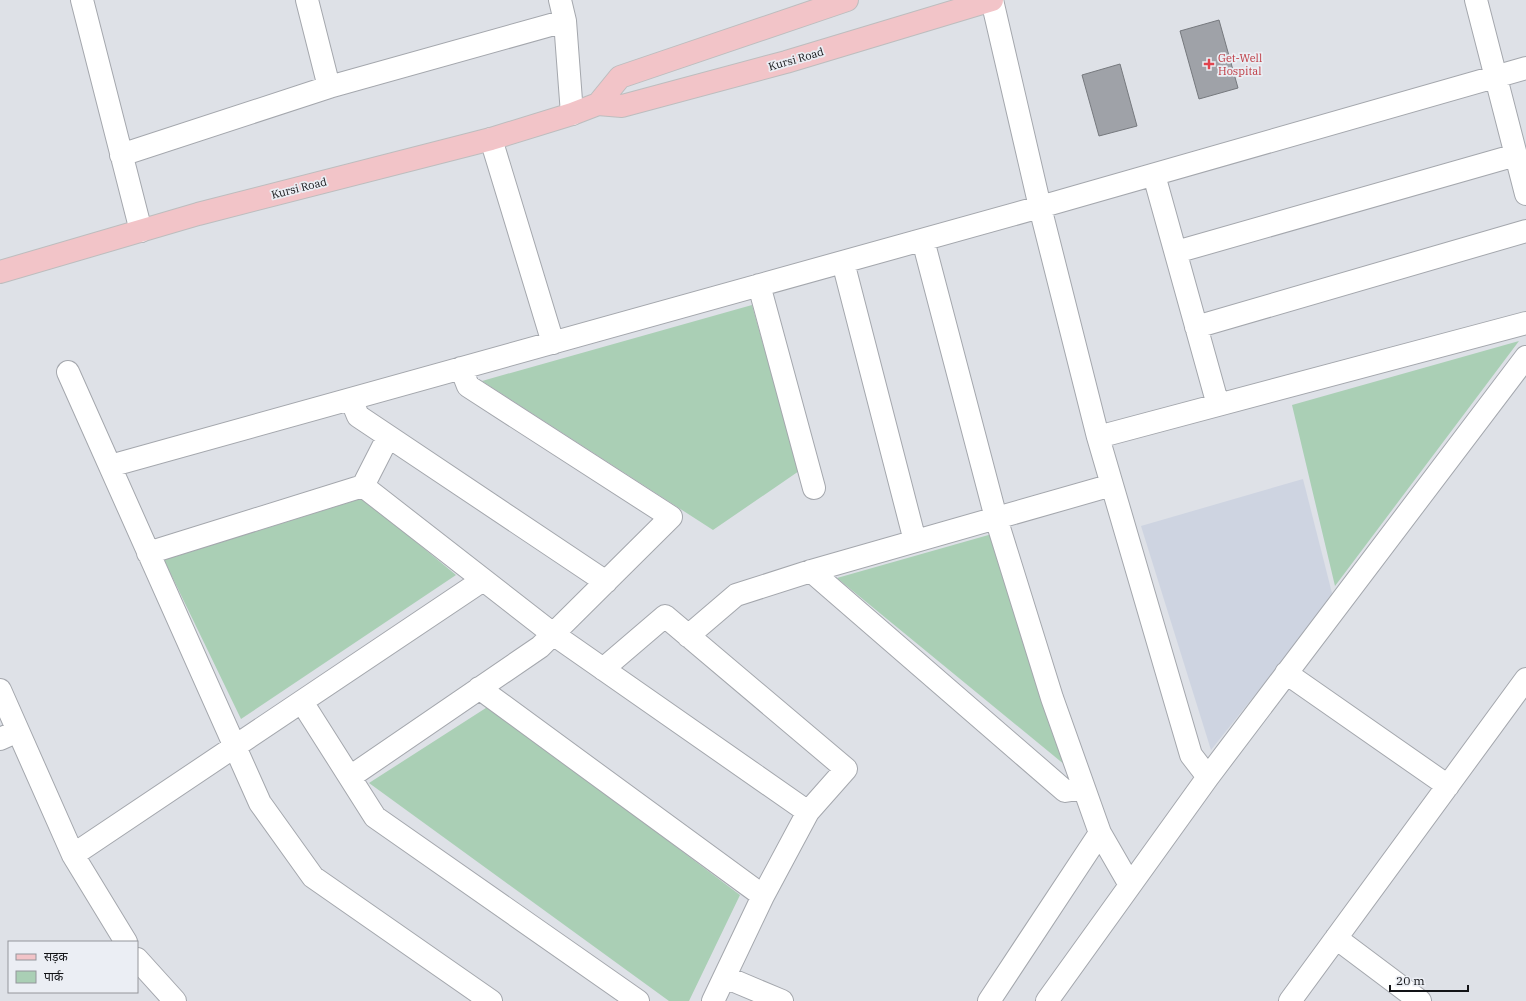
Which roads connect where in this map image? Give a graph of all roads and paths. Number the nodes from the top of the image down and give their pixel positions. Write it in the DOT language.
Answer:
graph roads {
  1 [pos="82,0"];
  2 [pos="307,0"];
  3 [pos="846,0"];
  4 [pos="992,0"];
  5 [pos="1476,0"];
  6 [pos="562,10"];
  7 [pos="1526,68"];
  8 [pos="1496,76"];
  9 [pos="329,87"];
  10 [pos="598,104"];
  11 [pos="572,114"];
  12 [pos="491,139"];
  13 [pos="121,155"];
  14 [pos="1516,155"];
  15 [pos="1154,174"];
  16 [pos="1526,194"];
  17 [pos="1040,207"];
  18 [pos="141,231"];
  19 [pos="1526,231"];
  20 [pos="923,240"];
  21 [pos="1176,252"];
  22 [pos="843,262"];
  23 [pos="0,272"];
  24 [pos="759,285"];
  25 [pos="1526,323"];
  26 [pos="1196,327"];
  27 [pos="553,343"];
  28 [pos="1526,357"];
  29 [pos="461,368"];
  30 [pos="68,372"];
  31 [pos="351,399"];
  32 [pos="1218,405"];
  33 [pos="388,437"];
  34 [pos="1098,437"];
  35 [pos="110,466"];
  36 [pos="1112,485"];
  37 [pos="363,486"];
  38 [pos="814,488"];
  39 [pos="996,518"];
  40 [pos="915,541"];
  41 [pos="148,553"];
  42 [pos="811,571"];
  43 [pos="483,580"];
  44 [pos="606,582"];
  45 [pos="553,634"];
  46 [pos="688,636"];
  47 [pos="603,669"];
  48 [pos="1286,673"];
  49 [pos="1526,679"];
  50 [pos="479,688"];
  51 [pos="0,690"];
  52 [pos="302,702"];
  53 [pos="9,735"];
  54 [pos="234,747"];
  55 [pos="350,777"];
  56 [pos="1208,777"];
  57 [pos="1448,786"];
  58 [pos="1084,788"];
  59 [pos="808,812"];
  60 [pos="1100,833"];
  61 [pos="73,855"];
  62 [pos="1130,885"];
  63 [pos="763,896"];
  64 [pos="1336,938"];
  65 [pos="125,941"];
  66 [pos="138,960"];
  67 [pos="725,977"];
  68 [pos="175,1001"];
  69 [pos="491,1001"];
  70 [pos="638,1001"];
  71 [pos="714,1001"];
  72 [pos="782,1001"];
  73 [pos="989,1001"];
  74 [pos="1047,1001"];
  75 [pos="1290,1001"];
  76 [pos="1420,1001"];
  1 -- 13 [label="street"];
  2 -- 9 [label="street"];
  3 -- 10 [label="main road, Kursi Road"];
  4 -- 10 [label="main road, Kursi Road"];
  4 -- 17 [label="street"];
  5 -- 8 [label="street"];
  6 -- 9 [label="street"];
  6 -- 11 [label="street"];
  7 -- 8 [label="street"];
  8 -- 14 [label="street"];
  8 -- 15 [label="street"];
  9 -- 13 [label="street"];
  10 -- 11 [label="main road, Kursi Road"];
  11 -- 12 [label="main road, Kursi Road"];
  12 -- 18 [label="main road, Kursi Road"];
  12 -- 27 [label="street"];
  13 -- 18 [label="street"];
  14 -- 16 [label="street"];
  14 -- 21 [label="street"];
  15 -- 17 [label="street"];
  15 -- 21 [label="street"];
  17 -- 20 [label="street"];
  17 -- 34 [label="street"];
  18 -- 23 [label="main road, Kursi Road"];
  19 -- 26 [label="street"];
  20 -- 22 [label="street"];
  20 -- 39 [label="street"];
  21 -- 26 [label="street"];
  22 -- 24 [label="street"];
  22 -- 40 [label="street"];
  24 -- 27 [label="street"];
  24 -- 38 [label="street"];
  25 -- 32 [label="street"];
  26 -- 32 [label="street"];
  27 -- 29 [label="street"];
  28 -- 48 [label="street"];
  29 -- 31 [label="street"];
  29 -- 44 [label="street"];
  30 -- 35 [label="street"];
  31 -- 33 [label="street"];
  31 -- 35 [label="street"];
  32 -- 34 [label="street"];
  33 -- 37 [label="street"];
  33 -- 44 [label="street"];
  34 -- 36 [label="street"];
  35 -- 41 [label="street"];
  36 -- 39 [label="street"];
  36 -- 56 [label="street"];
  37 -- 41 [label="street"];
  37 -- 43 [label="street"];
  39 -- 40 [label="street"];
  39 -- 58 [label="street"];
  40 -- 42 [label="street"];
  41 -- 54 [label="street"];
  42 -- 46 [label="street"];
  42 -- 58 [label="street"];
  43 -- 45 [label="street"];
  43 -- 52 [label="street"];
  44 -- 45 [label="street"];
  45 -- 47 [label="street"];
  45 -- 50 [label="street"];
  46 -- 47 [label="street"];
  46 -- 59 [label="street"];
  47 -- 59 [label="street"];
  48 -- 56 [label="street"];
  48 -- 57 [label="street"];
  49 -- 57 [label="street"];
  50 -- 55 [label="street"];
  50 -- 63 [label="street"];
  51 -- 53 [label="street"];
  52 -- 54 [label="street"];
  52 -- 55 [label="street"];
  53 -- 61 [label="street"];
  54 -- 61 [label="street"];
  54 -- 69 [label="street"];
  55 -- 70 [label="street"];
  56 -- 62 [label="street"];
  57 -- 64 [label="street"];
  58 -- 60 [label="street"];
  59 -- 63 [label="street"];
  60 -- 62 [label="street"];
  60 -- 73 [label="street"];
  61 -- 65 [label="street"];
  62 -- 74 [label="street"];
  63 -- 67 [label="street"];
  64 -- 75 [label="street"];
  64 -- 76 [label="street"];
  66 -- 68 [label="street"];
  67 -- 71 [label="street"];
  67 -- 72 [label="street"];
}
